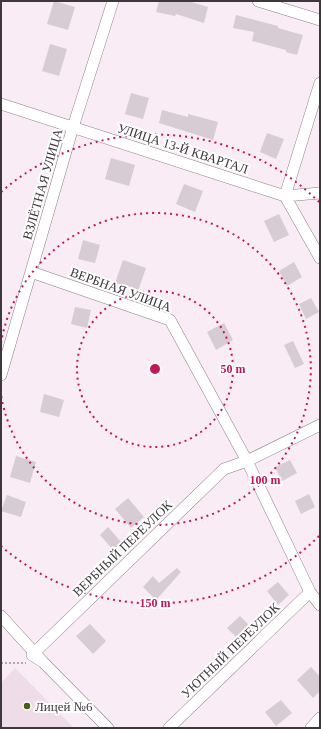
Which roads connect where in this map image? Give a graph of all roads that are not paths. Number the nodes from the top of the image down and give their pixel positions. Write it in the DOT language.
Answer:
graph roads {
  1 [pos="113,1"];
  2 [pos="258,1"];
  3 [pos="320,20"];
  4 [pos="320,83"];
  5 [pos="1,104"];
  6 [pos="73,127"];
  7 [pos="320,193"];
  8 [pos="285,196"];
  9 [pos="320,258"];
  10 [pos="31,272"];
  11 [pos="1,375"];
  12 [pos="320,425"];
  13 [pos="247,461"];
  14 [pos="310,592"];
  15 [pos="320,605"];
  16 [pos="1,616"];
  17 [pos="43,662"];
  18 [pos="320,718"];
  19 [pos="108,728"];
  20 [pos="169,728"];
  21 [pos="311,728"];
  1 -- 6 [label="street, ВЗЛЁТНАЯ УЛИЦА"];
  2 -- 3 [label="street"];
  4 -- 8 [label="street"];
  5 -- 6 [label="street, УЛИЦА 13-Й КВАРТАЛ"];
  6 -- 8 [label="street, УЛИЦА 13-Й КВАРТАЛ"];
  6 -- 10 [label="street, ВЗЛЁТНАЯ УЛИЦА"];
  7 -- 8 [label="street"];
  8 -- 9 [label="street"];
  10 -- 11 [label="street, ВЗЛЁТНАЯ УЛИЦА"];
  10 -- 13 [label="street, ВЕРБНАЯ УЛИЦА"];
  12 -- 13 [label="street"];
  13 -- 14 [label="street, ВЕРБНАЯ УЛИЦА"];
  13 -- 17 [label="street, ВЕРБНЫЙ ПЕРЕУЛОК"];
  14 -- 15 [label="street, ВЕРБНАЯ УЛИЦА"];
  14 -- 20 [label="street, УЮТНЫЙ ПЕРЕУЛОК"];
  16 -- 17 [label="street"];
  17 -- 19 [label="street"];
  18 -- 21 [label="street"];
}
